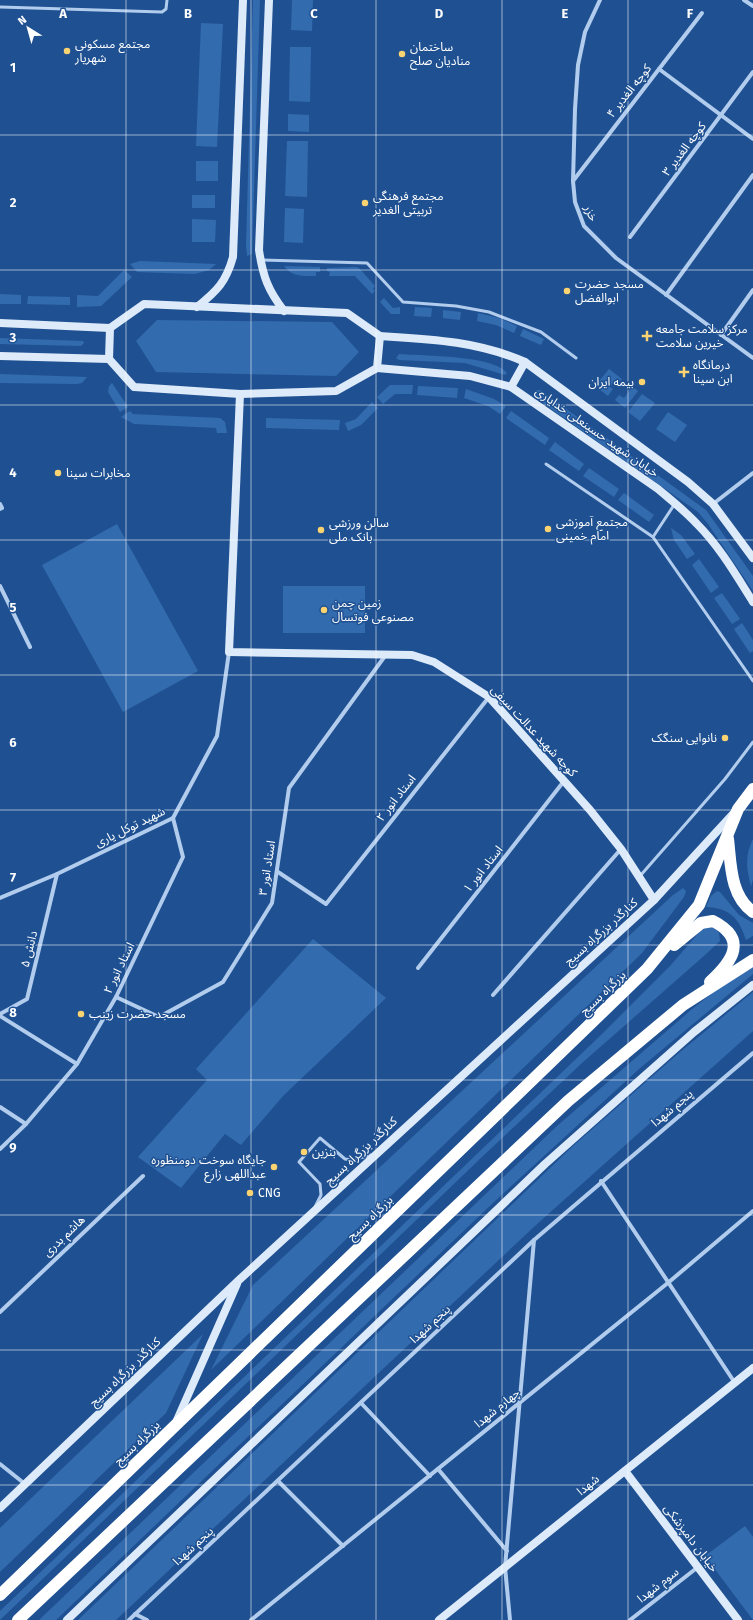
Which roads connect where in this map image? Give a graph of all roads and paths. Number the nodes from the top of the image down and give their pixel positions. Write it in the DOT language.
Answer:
graph roads {
  1 [pos="167,0"];
  2 [pos="243,0"];
  3 [pos="269,0"];
  4 [pos="600,0"];
  5 [pos="744,0"];
  6 [pos="753,6"];
  7 [pos="0,7"];
  8 [pos="702,13"];
  9 [pos="659,69"];
  10 [pos="753,72"];
  11 [pos="721,116"];
  12 [pos="753,139"];
  13 [pos="753,175"];
  14 [pos="572,181"];
  15 [pos="630,237"];
  16 [pos="260,260"];
  17 [pos="753,290"];
  18 [pos="666,295"];
  19 [pos="197,307"];
  20 [pos="284,311"];
  21 [pos="0,323"];
  22 [pos="110,328"];
  23 [pos="721,335"];
  24 [pos="380,336"];
  25 [pos="0,356"];
  26 [pos="576,358"];
  27 [pos="753,358"];
  28 [pos="109,359"];
  29 [pos="525,362"];
  30 [pos="377,368"];
  31 [pos="511,387"];
  32 [pos="240,394"];
  33 [pos="546,464"];
  34 [pos="753,473"];
  35 [pos="675,504"];
  36 [pos="713,504"];
  37 [pos="653,537"];
  38 [pos="753,558"];
  39 [pos="0,586"];
  40 [pos="753,602"];
  41 [pos="30,647"];
  42 [pos="228,652"];
  43 [pos="385,656"];
  44 [pos="753,681"];
  45 [pos="489,697"];
  46 [pos="753,742"];
  47 [pos="564,781"];
  48 [pos="753,789"];
  49 [pos="738,809"];
  50 [pos="173,818"];
  51 [pos="728,838"];
  52 [pos="621,849"];
  53 [pos="278,872"];
  54 [pos="58,874"];
  55 [pos="640,876"];
  56 [pos="0,898"];
  57 [pos="654,900"];
  58 [pos="753,912"];
  59 [pos="753,960"];
  60 [pos="418,968"];
  61 [pos="647,969"];
  62 [pos="753,985"];
  63 [pos="493,995"];
  64 [pos="116,997"];
  65 [pos="683,1005"];
  66 [pos="0,1015"];
  67 [pos="753,1053"];
  68 [pos="77,1064"];
  69 [pos="0,1107"];
  70 [pos="26,1124"];
  71 [pos="0,1149"];
  72 [pos="375,1154"];
  73 [pos="143,1176"];
  74 [pos="601,1181"];
  75 [pos="753,1211"];
  76 [pos="313,1212"];
  77 [pos="534,1240"];
  78 [pos="239,1280"];
  79 [pos="669,1282"];
  80 [pos="0,1312"];
  81 [pos="753,1368"];
  82 [pos="735,1383"];
  83 [pos="520,1402"];
  84 [pos="361,1403"];
  85 [pos="174,1426"];
  86 [pos="0,1464"];
  87 [pos="438,1469"];
  88 [pos="625,1471"];
  89 [pos="430,1476"];
  90 [pos="278,1481"];
  91 [pos="25,1484"];
  92 [pos="0,1508"];
  93 [pos="344,1546"];
  94 [pos="506,1551"];
  95 [pos="698,1566"];
  96 [pos="505,1567"];
  97 [pos="0,1595"];
  98 [pos="135,1614"];
  99 [pos="18,1620"];
  100 [pos="67,1620"];
  101 [pos="129,1620"];
  102 [pos="147,1620"];
  103 [pos="251,1620"];
  104 [pos="439,1620"];
  105 [pos="510,1620"];
  106 [pos="630,1620"];
  107 [pos="738,1620"];
  1 -- 7 [label="lane"];
  2 -- 19 [label="street"];
  3 -- 16 [label="street"];
  4 -- 14 [label="street, خزر"];
  5 -- 6 [label="street"];
  8 -- 9 [label="street, کوچه الغدیر ۴"];
  9 -- 11 [label="street"];
  9 -- 14 [label="street, کوچه الغدیر ۴"];
  10 -- 11 [label="street, کوچه الغدیر ۳"];
  11 -- 12 [label="street"];
  11 -- 15 [label="street, کوچه الغدیر ۳"];
  13 -- 18 [label="street"];
  14 -- 18 [label="street, خزر"];
  16 -- 20 [label="street"];
  16 -- 26 [label="lane"];
  17 -- 23 [label="street"];
  18 -- 23 [label="street, خزر"];
  19 -- 20 [label="street"];
  19 -- 22 [label="street"];
  20 -- 24 [label="street"];
  21 -- 22 [label="street"];
  22 -- 28 [label="street"];
  23 -- 27 [label="street, خزر"];
  24 -- 29 [label="street, خیابان شهید حسینعلی خدایاری"];
  24 -- 30 [label="street"];
  25 -- 28 [label="street"];
  28 -- 32 [label="street"];
  29 -- 31 [label="street"];
  29 -- 36 [label="street, خیابان شهید حسینعلی خدایاری"];
  30 -- 31 [label="street, خیابان شهید حسینعلی خدایاری"];
  30 -- 32 [label="street"];
  31 -- 35 [label="street, خیابان شهید حسینعلی خدایاری"];
  32 -- 42 [label="street"];
  33 -- 37 [label="lane"];
  34 -- 36 [label="street"];
  35 -- 37 [label="lane"];
  35 -- 40 [label="street, خیابان شهید حسینعلی خدایاری"];
  36 -- 38 [label="street, خیابان شهید حسینعلی خدایاری"];
  37 -- 44 [label="lane"];
  39 -- 41 [label="street"];
  42 -- 43 [label="street, کوچه شهید عدالت سیفی"];
  42 -- 50 [label="street, شهید توکل یاری"];
  43 -- 45 [label="street, کوچه شهید عدالت سیفی"];
  43 -- 53 [label="street, استاد انور ۳"];
  45 -- 47 [label="street, کوچه شهید عدالت سیفی"];
  45 -- 53 [label="street, استاد انور ۲"];
  46 -- 55 [label="lane"];
  47 -- 52 [label="street, کوچه شهید عدالت سیفی"];
  47 -- 60 [label="street, استاد انور ۱"];
  48 -- 49 [label="highway, بزرگراه بسیج"];
  49 -- 51 [label="highway, بزرگراه بسیج"];
  49 -- 57 [label="street, کنارگذر بزرگراه بسیج"];
  50 -- 54 [label="street, شهید توکل یاری"];
  50 -- 64 [label="street, استاد انور ۲"];
  51 -- 58 [label="highway"];
  51 -- 61 [label="highway, بزرگراه بسیج"];
  52 -- 55 [label="street, کوچه شهید عدالت سیفی"];
  52 -- 63 [label="street"];
  53 -- 64 [label="street, استاد انور ۳"];
  54 -- 56 [label="street, شهید توکل یاری"];
  54 -- 66 [label="street, دانش ۵"];
  55 -- 57 [label="street, کوچه شهید عدالت سیفی"];
  57 -- 72 [label="street, کنارگذر بزرگراه بسیج"];
  59 -- 65 [label="highway"];
  61 -- 65 [label="highway"];
  61 -- 85 [label="highway, بزرگراه بسیج"];
  62 -- 100 [label="street"];
  64 -- 68 [label="street, استاد انور ۲"];
  65 -- 99 [label="highway"];
  66 -- 68 [label="street"];
  67 -- 74 [label="street, پنجم شهدا"];
  68 -- 70 [label="street, استاد انور ۲"];
  69 -- 70 [label="street"];
  70 -- 71 [label="street, استاد انور ۲"];
  72 -- 76 [label="street, کنارگذر بزرگراه بسیج"];
  72 -- 76 [label="lane"];
  73 -- 80 [label="street, هاشم بدری"];
  74 -- 77 [label="street, پنجم شهدا"];
  74 -- 79 [label="street"];
  75 -- 79 [label="street, چهارم شهدا"];
  76 -- 78 [label="street, کنارگذر بزرگراه بسیج"];
  77 -- 83 [label="street"];
  77 -- 84 [label="street, پنجم شهدا"];
  78 -- 85 [label="street"];
  78 -- 91 [label="street, کنارگذر بزرگراه بسیج"];
  79 -- 82 [label="street"];
  79 -- 83 [label="street, چهارم شهدا"];
  81 -- 82 [label="street, شهدا"];
  82 -- 88 [label="street, شهدا"];
  83 -- 87 [label="street, چهارم شهدا"];
  83 -- 94 [label="street"];
  84 -- 89 [label="street"];
  84 -- 90 [label="street, پنجم شهدا"];
  85 -- 97 [label="highway, بزرگراه بسیج"];
  86 -- 91 [label="street"];
  87 -- 89 [label="street, چهارم شهدا"];
  87 -- 94 [label="street"];
  88 -- 95 [label="street, خیابان دامپزشکی"];
  88 -- 96 [label="street, شهدا"];
  89 -- 93 [label="street, چهارم شهدا"];
  90 -- 93 [label="street"];
  90 -- 98 [label="street, پنجم شهدا"];
  91 -- 92 [label="street, کنارگذر بزرگراه بسیج"];
  93 -- 103 [label="street, چهارم شهدا"];
  94 -- 96 [label="street"];
  95 -- 106 [label="street, سوم شهدا"];
  95 -- 107 [label="street, خیابان دامپزشکی"];
  96 -- 104 [label="street, شهدا"];
  96 -- 105 [label="street"];
  98 -- 101 [label="street, پنجم شهدا"];
  98 -- 102 [label="street"];
}
